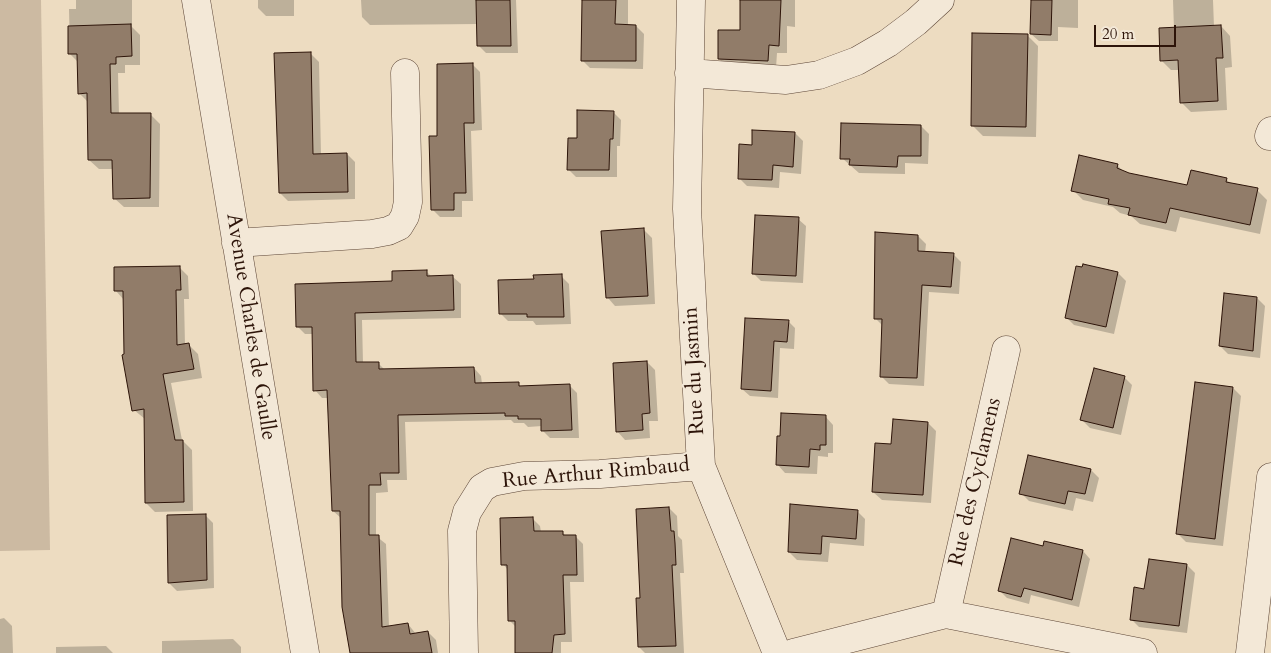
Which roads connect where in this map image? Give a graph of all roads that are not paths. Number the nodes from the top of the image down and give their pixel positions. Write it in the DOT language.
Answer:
graph roads {
  1 [pos="196,0"];
  2 [pos="691,0"];
  3 [pos="940,0"];
  4 [pos="405,73"];
  5 [pos="689,73"];
  6 [pos="236,243"];
  7 [pos="1006,350"];
  8 [pos="701,466"];
  9 [pos="1271,477"];
  10 [pos="946,614"];
  11 [pos="304,653"];
  12 [pos="464,653"];
  13 [pos="777,653"];
  14 [pos="793,653"];
  15 [pos="1143,653"];
  16 [pos="1250,653"];
  1 -- 6 [label="street, Avenue Charles de Gaulle"];
  2 -- 5 [label="street, Rue du Jasmin"];
  3 -- 5 [label="street"];
  4 -- 6 [label="street"];
  5 -- 8 [label="street, Rue du Jasmin"];
  6 -- 11 [label="street, Avenue Charles de Gaulle"];
  7 -- 10 [label="street, Rue des Cyclamens"];
  8 -- 12 [label="street, Rue Arthur Rimbaud"];
  8 -- 13 [label="street, Rue du Jasmin"];
  9 -- 16 [label="street"];
  10 -- 14 [label="street"];
  10 -- 15 [label="street"];
}
